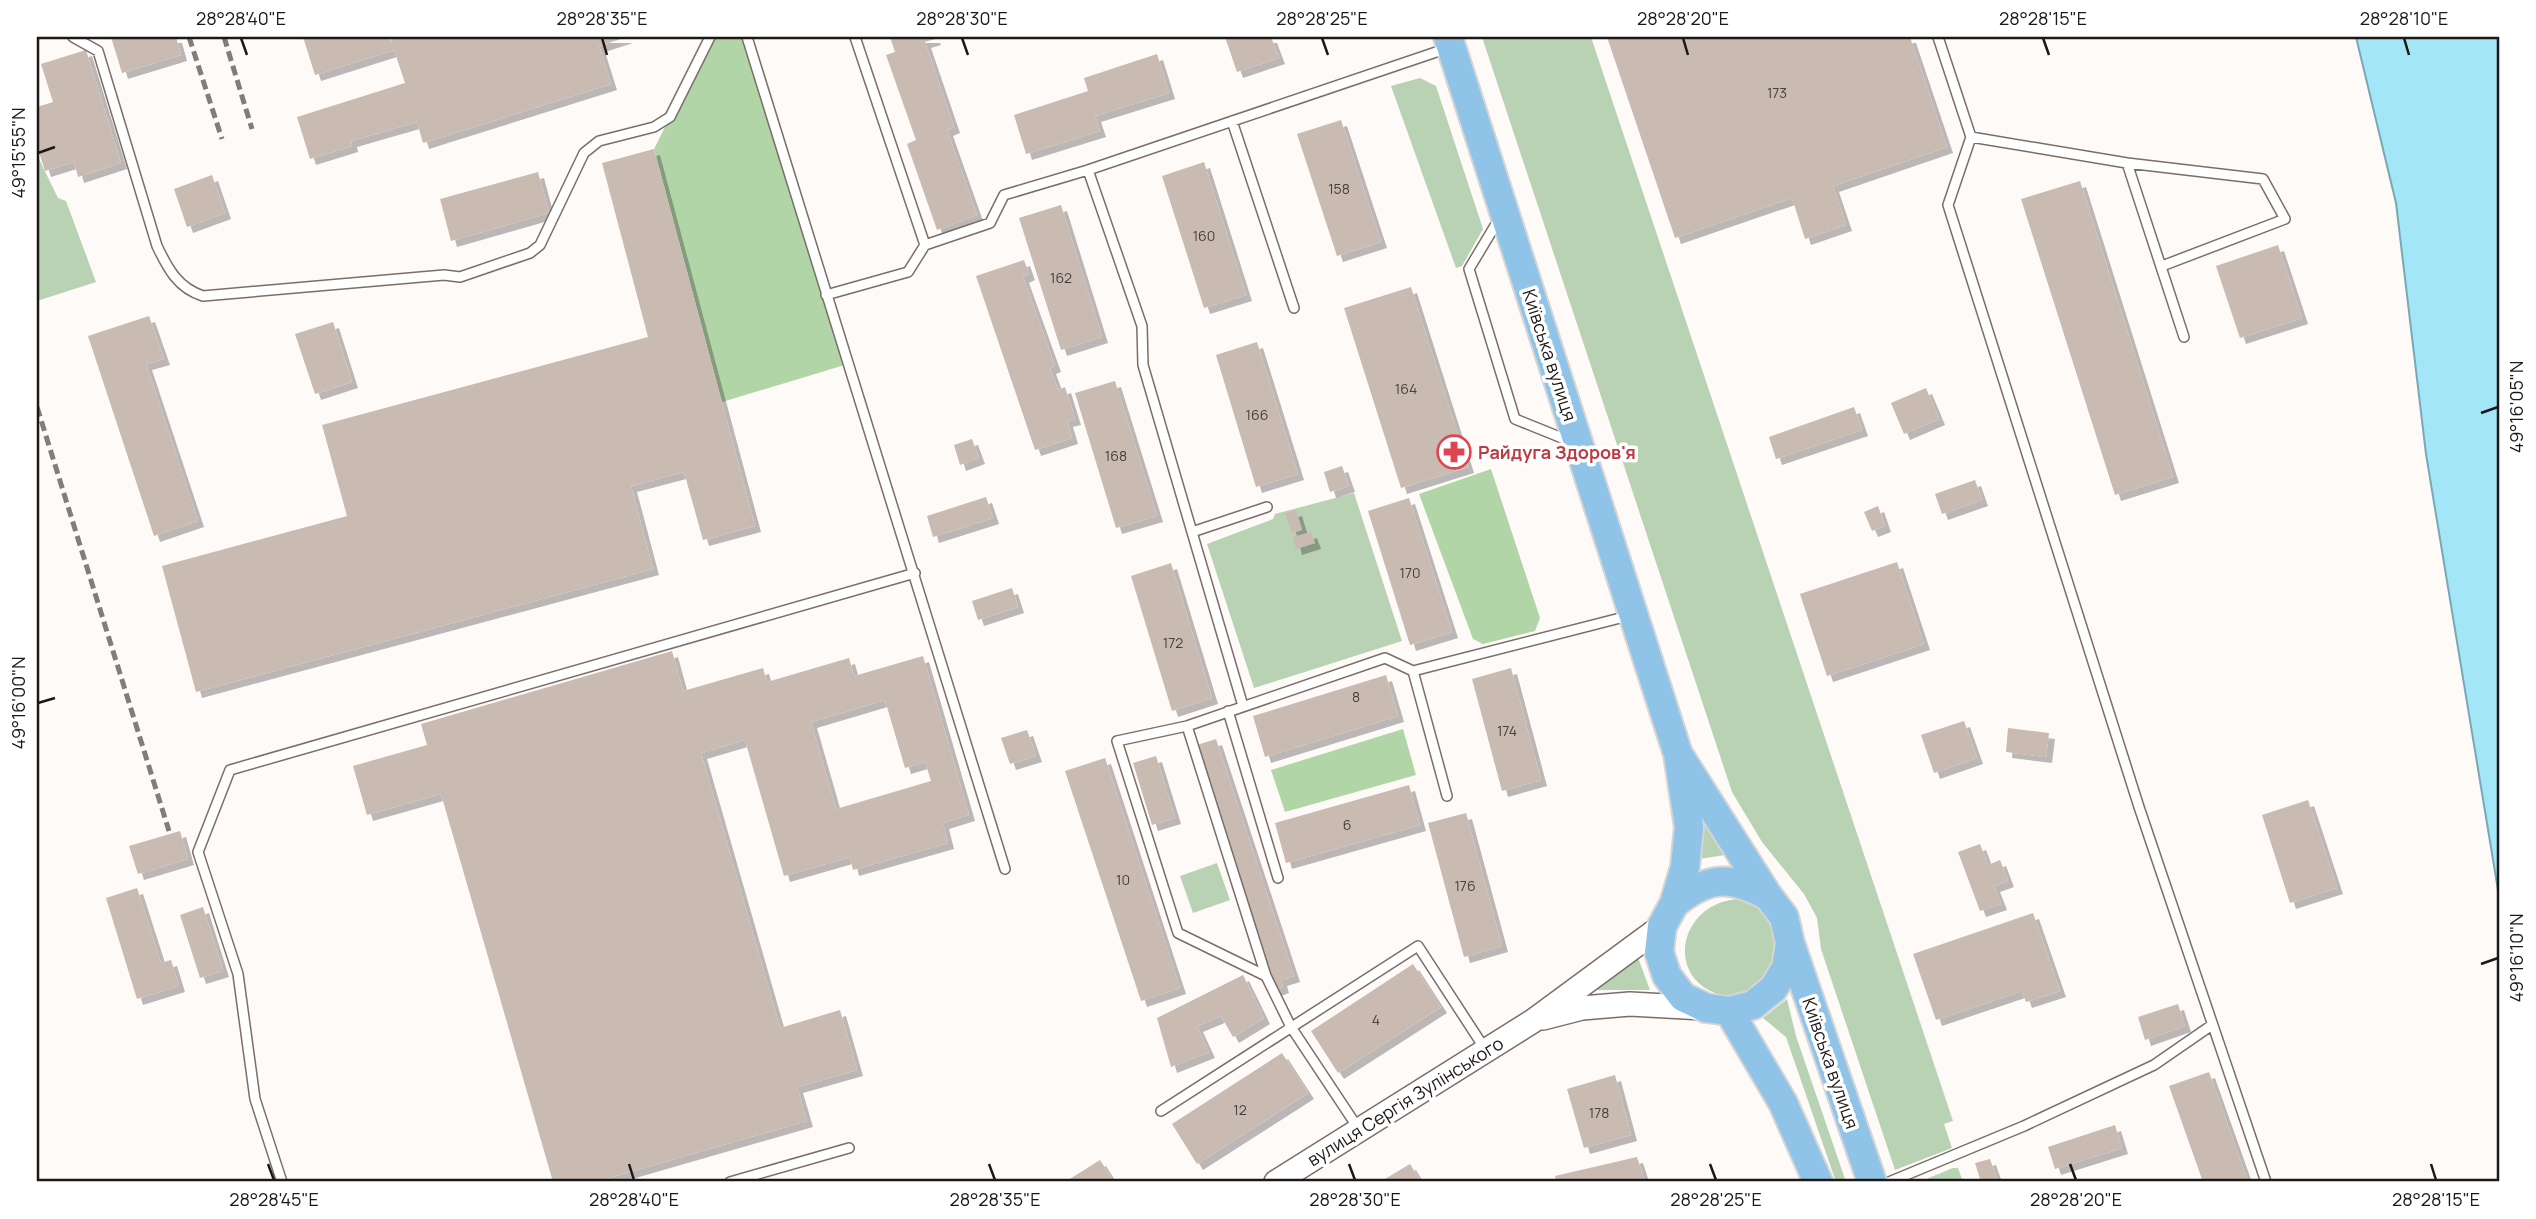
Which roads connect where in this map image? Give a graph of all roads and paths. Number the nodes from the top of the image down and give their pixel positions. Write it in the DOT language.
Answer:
graph roads {
  1 [pos="74,37"];
  2 [pos="710,37"];
  3 [pos="747,37"];
  4 [pos="855,37"];
  5 [pos="1938,37"];
  6 [pos="1449,42"];
  7 [pos="1232,121"];
  8 [pos="1971,137"];
  9 [pos="2127,163"];
  10 [pos="1088,170"];
  11 [pos="1504,211"];
  12 [pos="925,245"];
  13 [pos="2162,266"];
  14 [pos="826,295"];
  15 [pos="1294,308"];
  16 [pos="2184,337"];
  17 [pos="1579,445"];
  18 [pos="1268,507"];
  19 [pos="1192,532"];
  20 [pos="915,573"];
  21 [pos="1633,614"];
  22 [pos="1413,671"];
  23 [pos="1243,706"];
  24 [pos="1228,711"];
  25 [pos="1187,726"];
  26 [pos="1678,754"];
  27 [pos="1447,796"];
  28 [pos="1005,869"];
  29 [pos="1278,878"];
  30 [pos="1768,896"];
  31 [pos="1668,915"];
  32 [pos="1790,943"];
  33 [pos="1266,976"];
  34 [pos="1718,1010"];
  35 [pos="1534,1021"];
  36 [pos="2212,1026"];
  37 [pos="1292,1027"];
  38 [pos="1486,1050"];
  39 [pos="1161,1111"];
  40 [pos="1359,1130"];
  41 [pos="849,1148"];
  42 [pos="1813,1176"];
  43 [pos="282,1182"];
  44 [pos="730,1182"];
  45 [pos="1276,1182"];
  46 [pos="1872,1182"];
  47 [pos="1889,1182"];
  48 [pos="2266,1182"];
  1 -- 2 [label="lane"];
  3 -- 14 [label="lane"];
  4 -- 12 [label="lane"];
  5 -- 8 [label="lane"];
  6 -- 7 [label="lane"];
  6 -- 11 [label="main road, Київська вулиця"];
  7 -- 10 [label="lane"];
  7 -- 15 [label="lane"];
  8 -- 9 [label="lane"];
  8 -- 36 [label="lane"];
  9 -- 13 [label="lane"];
  9 -- 13 [label="lane"];
  10 -- 12 [label="lane"];
  10 -- 19 [label="lane"];
  11 -- 17 [label="main road, Київська вулиця"];
  11 -- 17 [label="lane"];
  12 -- 14 [label="lane"];
  13 -- 16 [label="lane"];
  14 -- 20 [label="lane"];
  17 -- 21 [label="main road, Київська вулиця"];
  18 -- 19 [label="lane"];
  19 -- 23 [label="lane"];
  20 -- 28 [label="lane"];
  20 -- 43 [label="lane"];
  21 -- 22 [label="lane"];
  21 -- 26 [label="main road, Київська вулиця"];
  22 -- 23 [label="lane"];
  22 -- 27 [label="lane"];
  23 -- 24 [label="lane"];
  24 -- 25 [label="lane"];
  24 -- 29 [label="lane"];
  25 -- 33 [label="lane"];
  25 -- 33 [label="lane"];
  26 -- 30 [label="main road"];
  26 -- 31 [label="main road"];
  30 -- 31 [label="main road"];
  30 -- 32 [label="main road"];
  31 -- 34 [label="main road"];
  31 -- 35 [label="street"];
  32 -- 34 [label="main road"];
  32 -- 46 [label="main road, Київська вулиця"];
  33 -- 37 [label="lane"];
  34 -- 35 [label="street"];
  34 -- 42 [label="main road"];
  35 -- 38 [label="street, вулиця Сергія Зулінського"];
  36 -- 47 [label="lane"];
  36 -- 48 [label="lane"];
  37 -- 38 [label="lane"];
  37 -- 39 [label="lane"];
  37 -- 40 [label="lane"];
  38 -- 40 [label="street, вулиця Сергія Зулінського"];
  40 -- 45 [label="street, вулиця Сергія Зулінського"];
  41 -- 44 [label="lane"];
}
